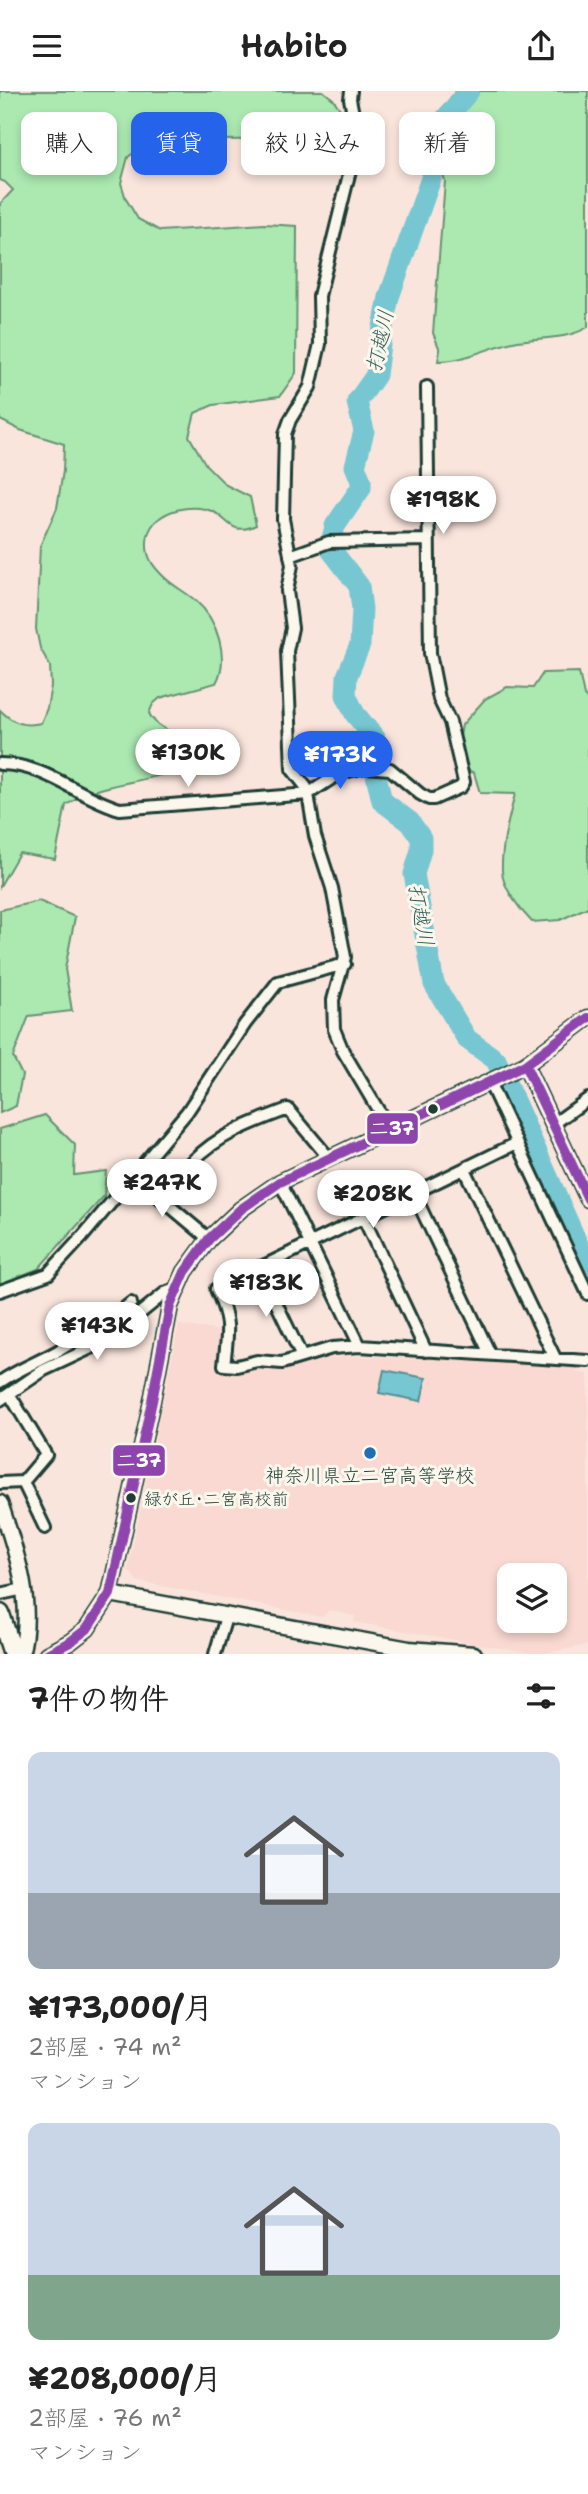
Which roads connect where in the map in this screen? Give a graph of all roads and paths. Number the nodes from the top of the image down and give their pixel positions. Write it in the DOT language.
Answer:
graph roads {
  1 [pos="351,91"];
  2 [pos="426,387"];
  3 [pos="428,540"];
  4 [pos="290,556"];
  5 [pos="0,764"];
  6 [pos="308,795"];
  7 [pos="345,964"];
  8 [pos="588,1019"];
  9 [pos="521,1066"];
  10 [pos="492,1081"];
  11 [pos="588,1099"];
  12 [pos="552,1125"];
  13 [pos="390,1130"];
  14 [pos="517,1143"];
  15 [pos="329,1158"];
  16 [pos="464,1169"];
  17 [pos="134,1176"];
  18 [pos="280,1182"];
  19 [pos="414,1194"];
  20 [pos="161,1198"];
  21 [pos="588,1199"];
  22 [pos="363,1217"];
  23 [pos="209,1239"];
  24 [pos="310,1242"];
  25 [pos="259,1267"];
  26 [pos="178,1288"];
  27 [pos="0,1291"];
  28 [pos="588,1294"];
  29 [pos="131,1303"];
  30 [pos="79,1337"];
  31 [pos="360,1346"];
  32 [pos="87,1350"];
  33 [pos="426,1350"];
  34 [pos="490,1354"];
  35 [pos="302,1357"];
  36 [pos="555,1357"];
  37 [pos="588,1361"];
  38 [pos="0,1382"];
  39 [pos="5,1398"];
  40 [pos="23,1482"];
  41 [pos="0,1483"];
  42 [pos="0,1503"];
  43 [pos="45,1528"];
  44 [pos="24,1589"];
  45 [pos="0,1594"];
  46 [pos="110,1594"];
  47 [pos="0,1614"];
  48 [pos="226,1617"];
  49 [pos="0,1648"];
  50 [pos="408,1652"];
  51 [pos="5,1654"];
  52 [pos="13,1654"];
  53 [pos="21,1654"];
  54 [pos="47,1654"];
  55 [pos="215,1654"];
  56 [pos="474,1654"];
  1 -- 4 [label="street"];
  2 -- 3 [label="street"];
  3 -- 4 [label="street"];
  3 -- 6 [label="street"];
  4 -- 6 [label="street"];
  5 -- 6 [label="street"];
  6 -- 7 [label="street"];
  7 -- 13 [label="street"];
  7 -- 17 [label="street"];
  8 -- 9 [label="street"];
  9 -- 10 [label="street"];
  9 -- 12 [label="street"];
  10 -- 13 [label="street"];
  10 -- 14 [label="street"];
  11 -- 12 [label="street"];
  12 -- 21 [label="street"];
  13 -- 15 [label="street"];
  14 -- 16 [label="street"];
  14 -- 28 [label="street"];
  15 -- 18 [label="street"];
  15 -- 20 [label="street"];
  16 -- 19 [label="street"];
  16 -- 36 [label="street"];
  17 -- 20 [label="street"];
  17 -- 27 [label="street"];
  18 -- 23 [label="street"];
  18 -- 24 [label="street"];
  19 -- 22 [label="street"];
  19 -- 34 [label="street"];
  20 -- 23 [label="street"];
  22 -- 24 [label="street"];
  22 -- 33 [label="street"];
  23 -- 26 [label="street"];
  24 -- 25 [label="street"];
  24 -- 31 [label="street"];
  25 -- 35 [label="street"];
  25 -- 35 [label="street"];
  26 -- 32 [label="street"];
  26 -- 46 [label="street"];
  29 -- 32 [label="street"];
  30 -- 38 [label="street"];
  31 -- 33 [label="street"];
  31 -- 35 [label="street"];
  32 -- 39 [label="street"];
  33 -- 34 [label="street"];
  34 -- 36 [label="street"];
  36 -- 37 [label="street"];
  39 -- 40 [label="street"];
  40 -- 41 [label="street"];
  40 -- 43 [label="street"];
  42 -- 44 [label="street"];
  44 -- 45 [label="street"];
  44 -- 53 [label="street"];
  46 -- 48 [label="street"];
  46 -- 54 [label="street"];
  47 -- 52 [label="main road"];
  48 -- 50 [label="street"];
  48 -- 55 [label="street"];
  49 -- 51 [label="main road"];
  50 -- 56 [label="street"];
}
